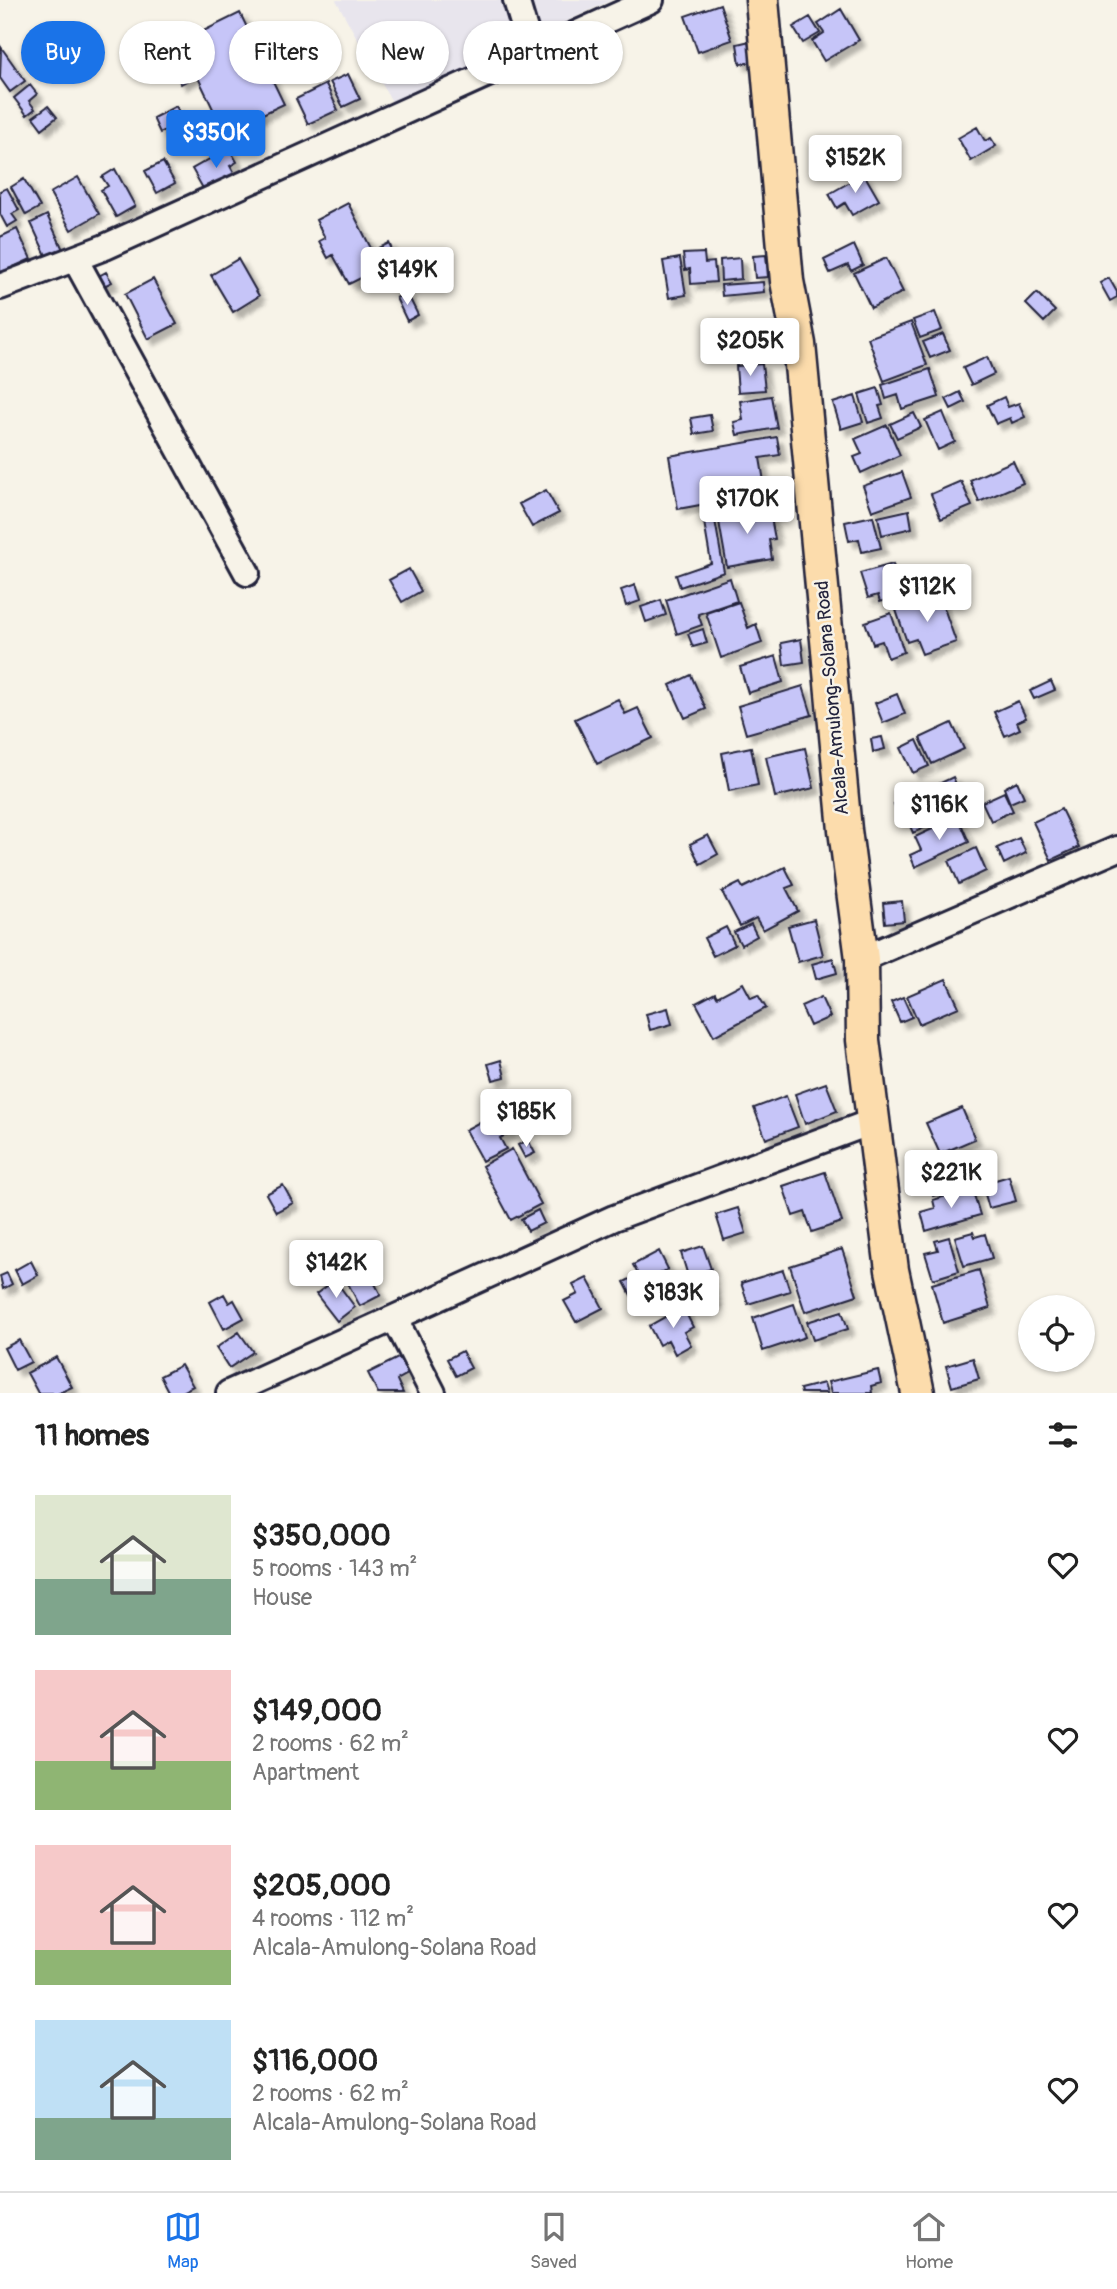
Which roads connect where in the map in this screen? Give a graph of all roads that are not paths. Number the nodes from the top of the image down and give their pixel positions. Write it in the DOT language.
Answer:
graph roads {
  1 [pos="516,0"];
  2 [pos="651,0"];
  3 [pos="762,0"];
  4 [pos="522,21"];
  5 [pos="604,21"];
  6 [pos="464,84"];
  7 [pos="75,260"];
  8 [pos="0,287"];
  9 [pos="247,573"];
  10 [pos="1117,849"];
  11 [pos="862,959"];
  12 [pos="874,1121"];
  13 [pos="395,1319"];
  14 [pos="229,1393"];
  15 [pos="433,1393"];
  16 [pos="918,1393"];
  1 -- 4 [label="street"];
  2 -- 5 [label="street"];
  3 -- 11 [label="main road, Alcala-Amulong-Solana Road"];
  6 -- 7 [label="street"];
  7 -- 8 [label="street"];
  7 -- 9 [label="street"];
  10 -- 11 [label="street"];
  11 -- 12 [label="main road, Alcala-Amulong-Solana Road"];
  12 -- 13 [label="street"];
  12 -- 16 [label="main road, Alcala-Amulong-Solana Road"];
  13 -- 14 [label="street"];
  13 -- 15 [label="street"];
}
